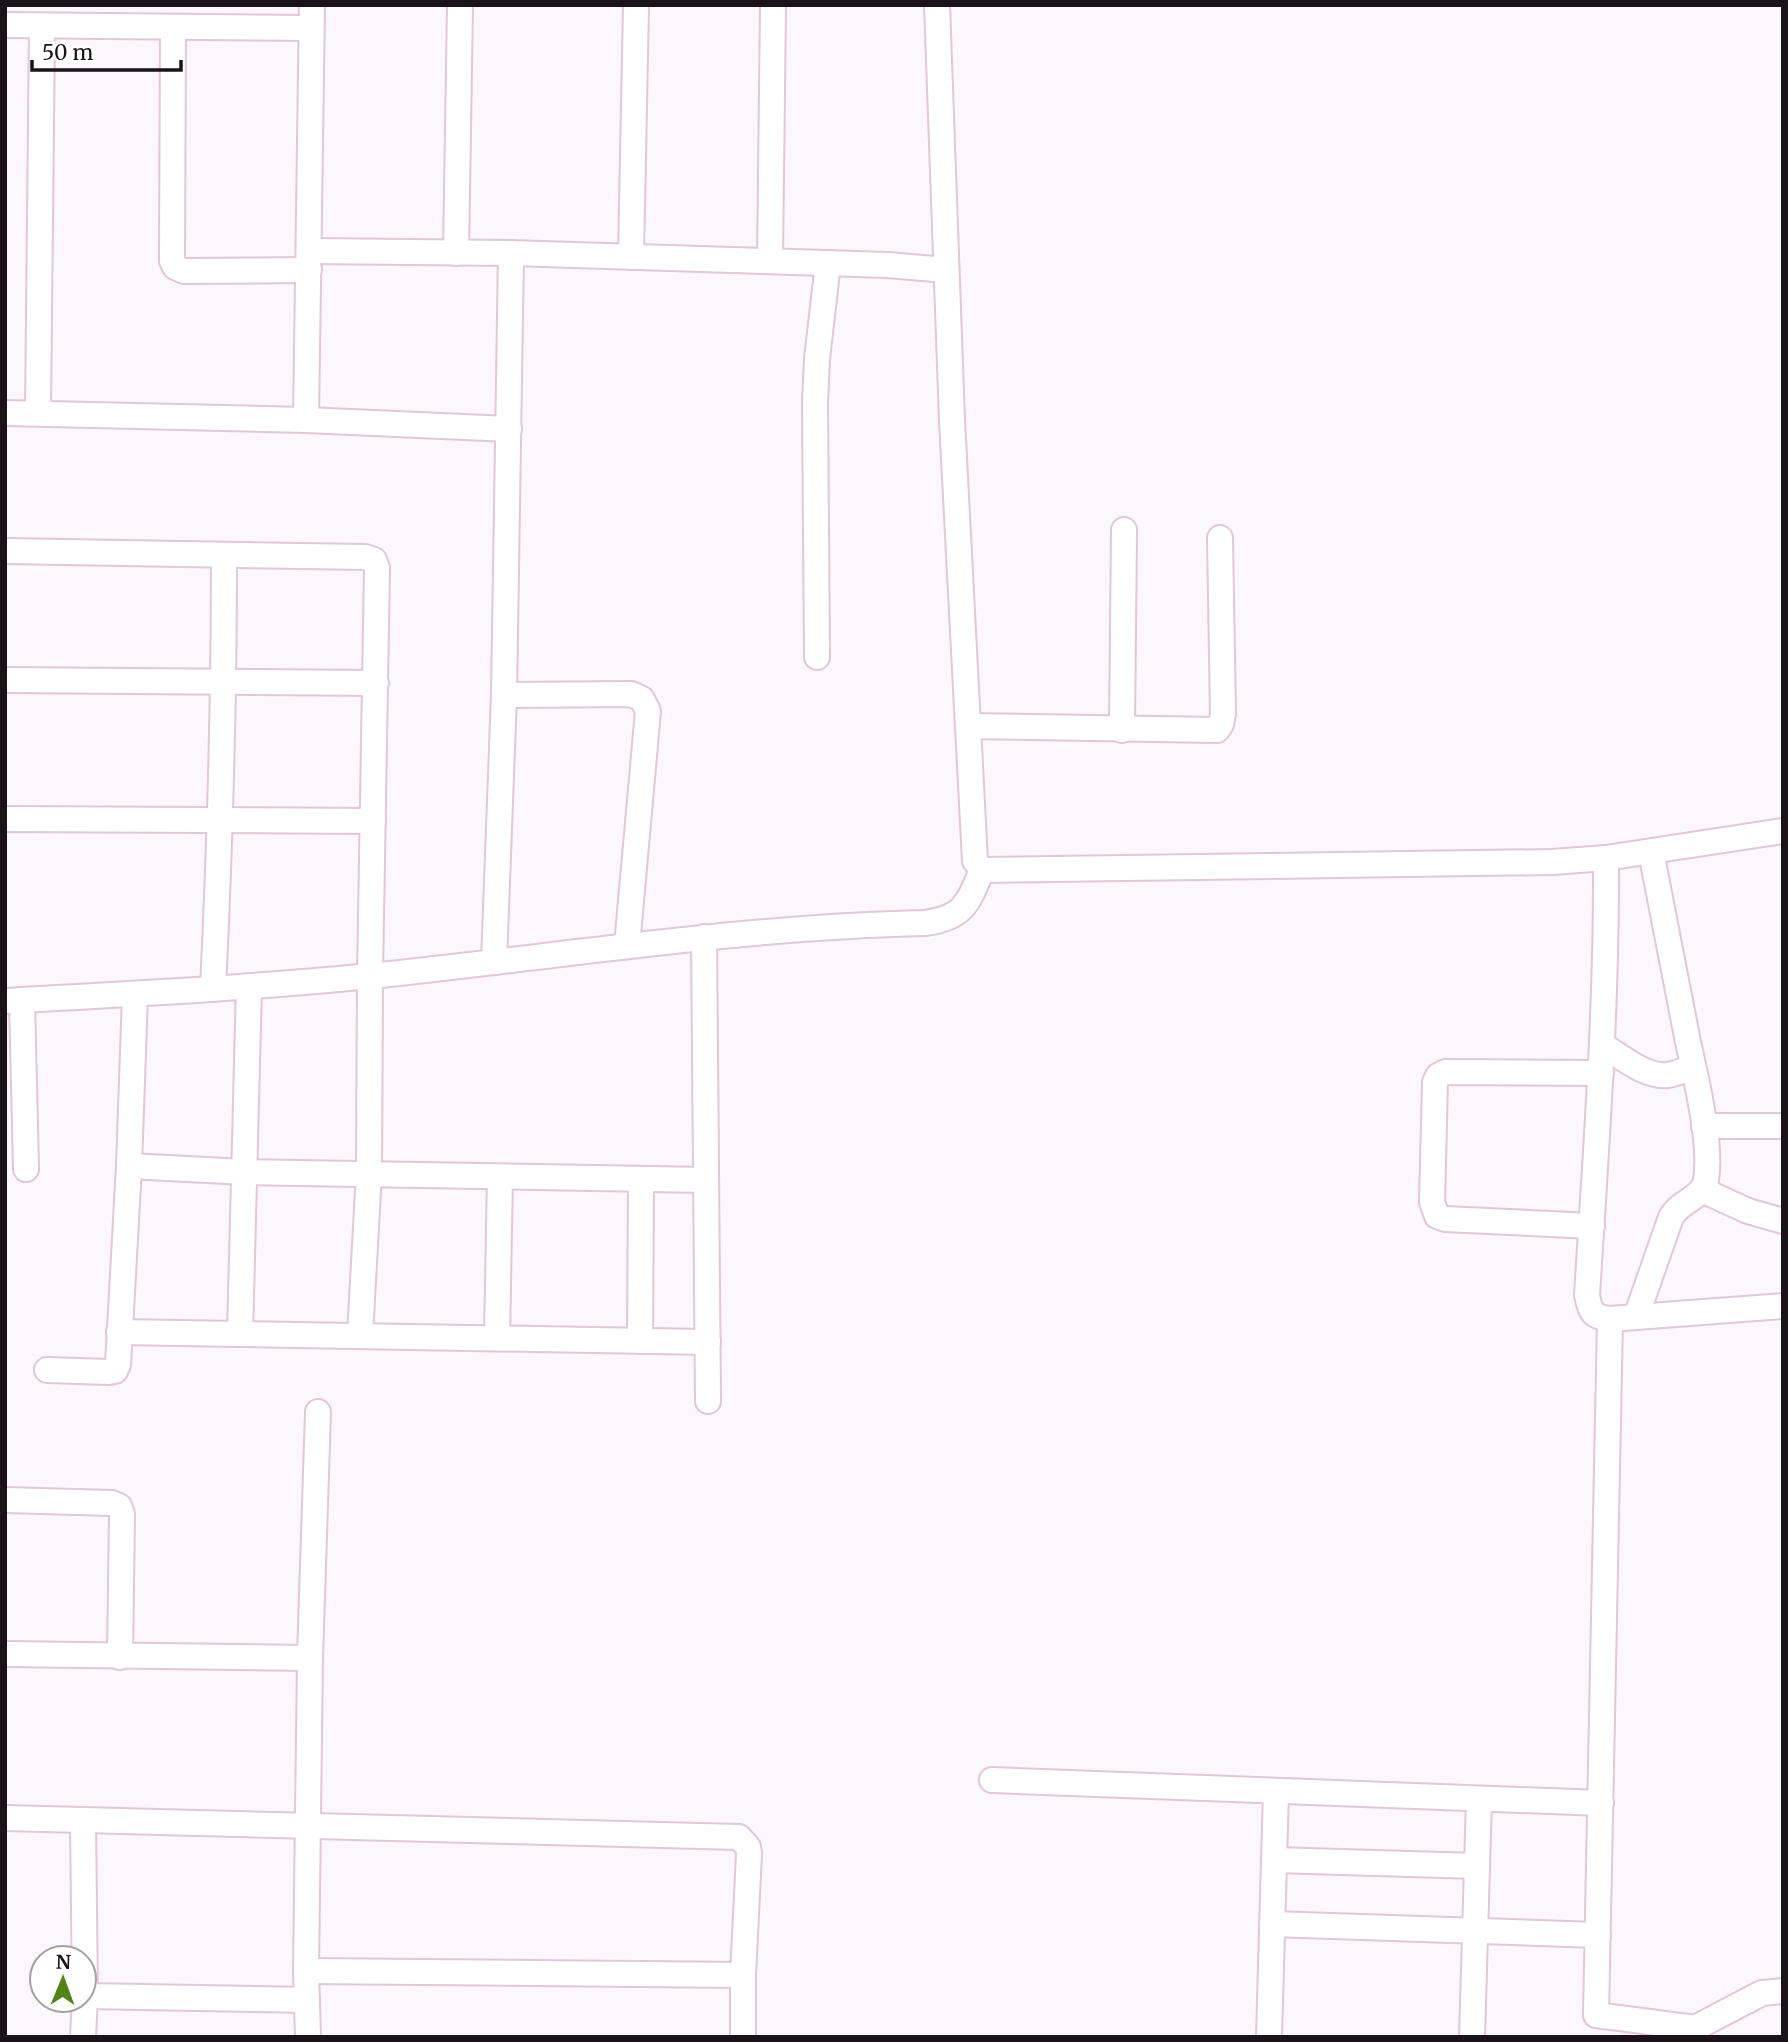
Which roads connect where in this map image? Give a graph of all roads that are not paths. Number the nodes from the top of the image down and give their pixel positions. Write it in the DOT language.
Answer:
graph roads {
  1 [pos="460,5"];
  2 [pos="636,5"];
  3 [pos="773,5"];
  4 [pos="937,5"];
  5 [pos="311,17"];
  6 [pos="5,25"];
  7 [pos="42,26"];
  8 [pos="173,27"];
  9 [pos="456,253"];
  10 [pos="511,253"];
  11 [pos="631,257"];
  12 [pos="309,261"];
  13 [pos="770,261"];
  14 [pos="828,263"];
  15 [pos="946,270"];
  16 [pos="5,413"];
  17 [pos="38,413"];
  18 [pos="306,420"];
  19 [pos="509,429"];
  20 [pos="1124,530"];
  21 [pos="1220,538"];
  22 [pos="5,551"];
  23 [pos="224,555"];
  24 [pos="817,657"];
  25 [pos="5,680"];
  26 [pos="224,682"];
  27 [pos="376,683"];
  28 [pos="504,695"];
  29 [pos="968,726"];
  30 [pos="1122,730"];
  31 [pos="5,818"];
  32 [pos="221,821"];
  33 [pos="373,821"];
  34 [pos="1783,831"];
  35 [pos="1651,852"];
  36 [pos="1606,858"];
  37 [pos="982,870"];
  38 [pos="704,937"];
  39 [pos="627,946"];
  40 [pos="494,962"];
  41 [pos="370,976"];
  42 [pos="249,986"];
  43 [pos="213,989"];
  44 [pos="135,995"];
  45 [pos="14,1001"];
  46 [pos="1602,1045"];
  47 [pos="1693,1066"];
  48 [pos="1601,1073"];
  49 [pos="1704,1126"];
  50 [pos="1783,1126"];
  51 [pos="129,1167"];
  52 [pos="26,1169"];
  53 [pos="245,1172"];
  54 [pos="369,1173"];
  55 [pos="500,1177"];
  56 [pos="641,1179"];
  57 [pos="706,1180"];
  58 [pos="1702,1190"];
  59 [pos="1783,1221"];
  60 [pos="1591,1226"];
  61 [pos="1783,1306"];
  62 [pos="1636,1317"];
  63 [pos="1610,1319"];
  64 [pos="120,1332"];
  65 [pos="240,1334"];
  66 [pos="360,1335"];
  67 [pos="497,1337"];
  68 [pos="640,1340"];
  69 [pos="708,1342"];
  70 [pos="47,1370"];
  71 [pos="708,1401"];
  72 [pos="318,1412"];
  73 [pos="5,1500"];
  74 [pos="5,1654"];
  75 [pos="120,1657"];
  76 [pos="310,1658"];
  77 [pos="992,1780"];
  78 [pos="1276,1791"];
  79 [pos="1479,1799"];
  80 [pos="1601,1803"];
  81 [pos="5,1818"];
  82 [pos="83,1821"];
  83 [pos="308,1827"];
  84 [pos="1274,1860"];
  85 [pos="1477,1866"];
  86 [pos="1272,1924"];
  87 [pos="1475,1931"];
  88 [pos="1598,1935"];
  89 [pos="84,1944"];
  90 [pos="306,1971"];
  91 [pos="743,1975"];
  92 [pos="1783,1991"];
  93 [pos="98,1996"];
  94 [pos="307,2000"];
  95 [pos="84,2014"];
  96 [pos="1595,2026"];
  97 [pos="1694,2033"];
  98 [pos="83,2037"];
  99 [pos="308,2037"];
  100 [pos="743,2037"];
  101 [pos="1269,2037"];
  102 [pos="1472,2037"];
  1 -- 9 [label="street"];
  2 -- 11 [label="street"];
  3 -- 13 [label="street"];
  4 -- 15 [label="street"];
  5 -- 8 [label="street"];
  5 -- 12 [label="street"];
  6 -- 7 [label="street"];
  7 -- 8 [label="street"];
  7 -- 17 [label="street"];
  8 -- 12 [label="street"];
  9 -- 10 [label="street"];
  9 -- 12 [label="street"];
  10 -- 11 [label="street"];
  10 -- 19 [label="street"];
  11 -- 13 [label="street"];
  12 -- 18 [label="street"];
  13 -- 14 [label="street"];
  14 -- 15 [label="street"];
  14 -- 24 [label="street"];
  15 -- 29 [label="street"];
  16 -- 17 [label="street"];
  17 -- 18 [label="street"];
  18 -- 19 [label="street"];
  19 -- 28 [label="street"];
  20 -- 30 [label="street"];
  21 -- 30 [label="street"];
  22 -- 23 [label="street"];
  23 -- 26 [label="street"];
  23 -- 27 [label="street"];
  25 -- 26 [label="street"];
  26 -- 27 [label="street"];
  26 -- 32 [label="street"];
  27 -- 33 [label="street"];
  28 -- 39 [label="street"];
  28 -- 40 [label="street"];
  29 -- 30 [label="street"];
  29 -- 37 [label="street"];
  31 -- 32 [label="street"];
  32 -- 33 [label="street"];
  32 -- 43 [label="street"];
  33 -- 41 [label="street"];
  34 -- 35 [label="street"];
  35 -- 36 [label="street"];
  35 -- 47 [label="street"];
  36 -- 37 [label="street"];
  36 -- 46 [label="street"];
  37 -- 38 [label="street"];
  38 -- 39 [label="street"];
  38 -- 57 [label="street"];
  39 -- 40 [label="street"];
  40 -- 41 [label="street"];
  41 -- 42 [label="street"];
  41 -- 54 [label="street"];
  42 -- 43 [label="street"];
  42 -- 53 [label="street"];
  43 -- 44 [label="street"];
  44 -- 45 [label="street"];
  44 -- 51 [label="street"];
  45 -- 52 [label="street"];
  46 -- 47 [label="street"];
  46 -- 48 [label="street"];
  47 -- 49 [label="street"];
  48 -- 60 [label="street"];
  48 -- 60 [label="street"];
  49 -- 50 [label="street"];
  49 -- 58 [label="street"];
  51 -- 53 [label="street"];
  51 -- 64 [label="street"];
  53 -- 54 [label="street"];
  53 -- 65 [label="street"];
  54 -- 55 [label="street"];
  54 -- 66 [label="street"];
  55 -- 56 [label="street"];
  55 -- 67 [label="street"];
  56 -- 57 [label="street"];
  56 -- 68 [label="street"];
  57 -- 69 [label="street"];
  58 -- 59 [label="street"];
  58 -- 62 [label="street"];
  60 -- 63 [label="street"];
  61 -- 62 [label="street"];
  62 -- 63 [label="street"];
  63 -- 80 [label="street"];
  64 -- 65 [label="street"];
  64 -- 70 [label="street"];
  65 -- 66 [label="street"];
  66 -- 67 [label="street"];
  67 -- 68 [label="street"];
  68 -- 69 [label="street"];
  69 -- 71 [label="street"];
  72 -- 76 [label="street"];
  73 -- 75 [label="street"];
  74 -- 75 [label="street"];
  75 -- 76 [label="street"];
  76 -- 83 [label="street"];
  77 -- 78 [label="street"];
  78 -- 79 [label="street"];
  78 -- 84 [label="street"];
  79 -- 80 [label="street"];
  79 -- 85 [label="street"];
  80 -- 88 [label="street"];
  81 -- 82 [label="street"];
  82 -- 83 [label="street"];
  82 -- 89 [label="street"];
  83 -- 90 [label="street"];
  83 -- 91 [label="street"];
  84 -- 85 [label="street"];
  84 -- 86 [label="street"];
  85 -- 87 [label="street"];
  86 -- 87 [label="street"];
  86 -- 101 [label="street"];
  87 -- 88 [label="street"];
  87 -- 102 [label="street"];
  88 -- 96 [label="street"];
  90 -- 91 [label="street"];
  90 -- 94 [label="street"];
  91 -- 100 [label="street"];
  92 -- 97 [label="street"];
  93 -- 94 [label="street"];
  94 -- 99 [label="street"];
  95 -- 98 [label="street"];
  96 -- 97 [label="street"];
}
